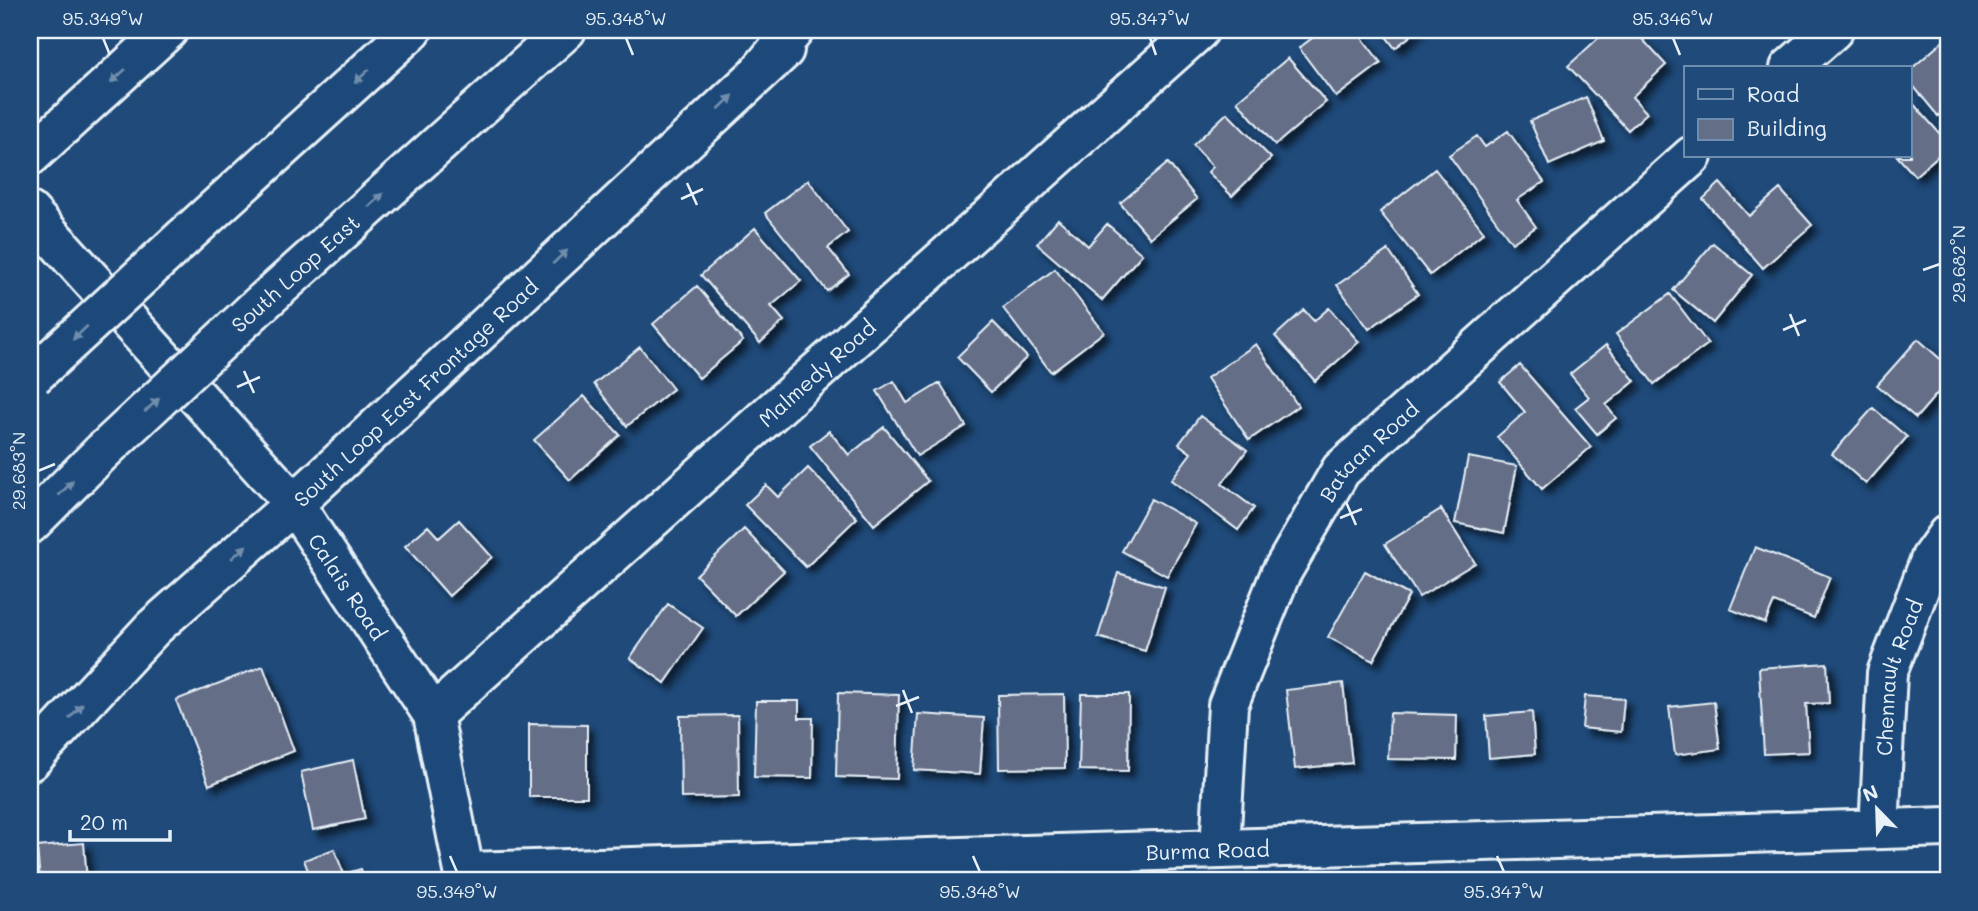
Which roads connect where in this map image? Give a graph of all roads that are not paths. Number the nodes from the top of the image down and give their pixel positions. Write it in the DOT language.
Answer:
graph roads {
  1 [pos="168,30"];
  2 [pos="412,30"];
  3 [pos="566,30"];
  4 [pos="794,30"];
  5 [pos="806,30"];
  6 [pos="1199,30"];
  7 [pos="1833,30"];
  8 [pos="1792,66"];
  9 [pos="760,71"];
  10 [pos="30,156"];
  11 [pos="1690,158"];
  12 [pos="30,212"];
  13 [pos="32,378"];
  14 [pos="294,504"];
  15 [pos="30,524"];
  16 [pos="1948,534"];
  17 [pos="432,715"];
  18 [pos="30,761"];
  19 [pos="1948,827"];
  20 [pos="1879,829"];
  21 [pos="1220,849"];
  22 [pos="466,877"];
  1 -- 10 [label="main road, one-way"];
  2 -- 13 [label="main road, one-way, bridge"];
  15 -- 3 [label="main road, South Loop East, one-way, bridge"];
  4 -- 9 [label="main road"];
  5 -- 9 [label="main road, South Loop East Frontage Road"];
  6 -- 17 [label="main road, Malmedy Road"];
  7 -- 8 [label="main road"];
  14 -- 9 [label="main road, South Loop East Frontage Road, one-way"];
  11 -- 21 [label="main road, Bataan Road"];
  12 -- 14 [label="main road, Calais Road"];
  14 -- 17 [label="main road, Calais Road"];
  18 -- 14 [label="main road, South Loop East Frontage Road, one-way"];
  16 -- 20 [label="main road, Chennault Road"];
  17 -- 22 [label="main road, Calais Road"];
  19 -- 20 [label="main road, Burma Road"];
  20 -- 21 [label="main road, Burma Road"];
  21 -- 22 [label="main road, Burma Road"];
}
